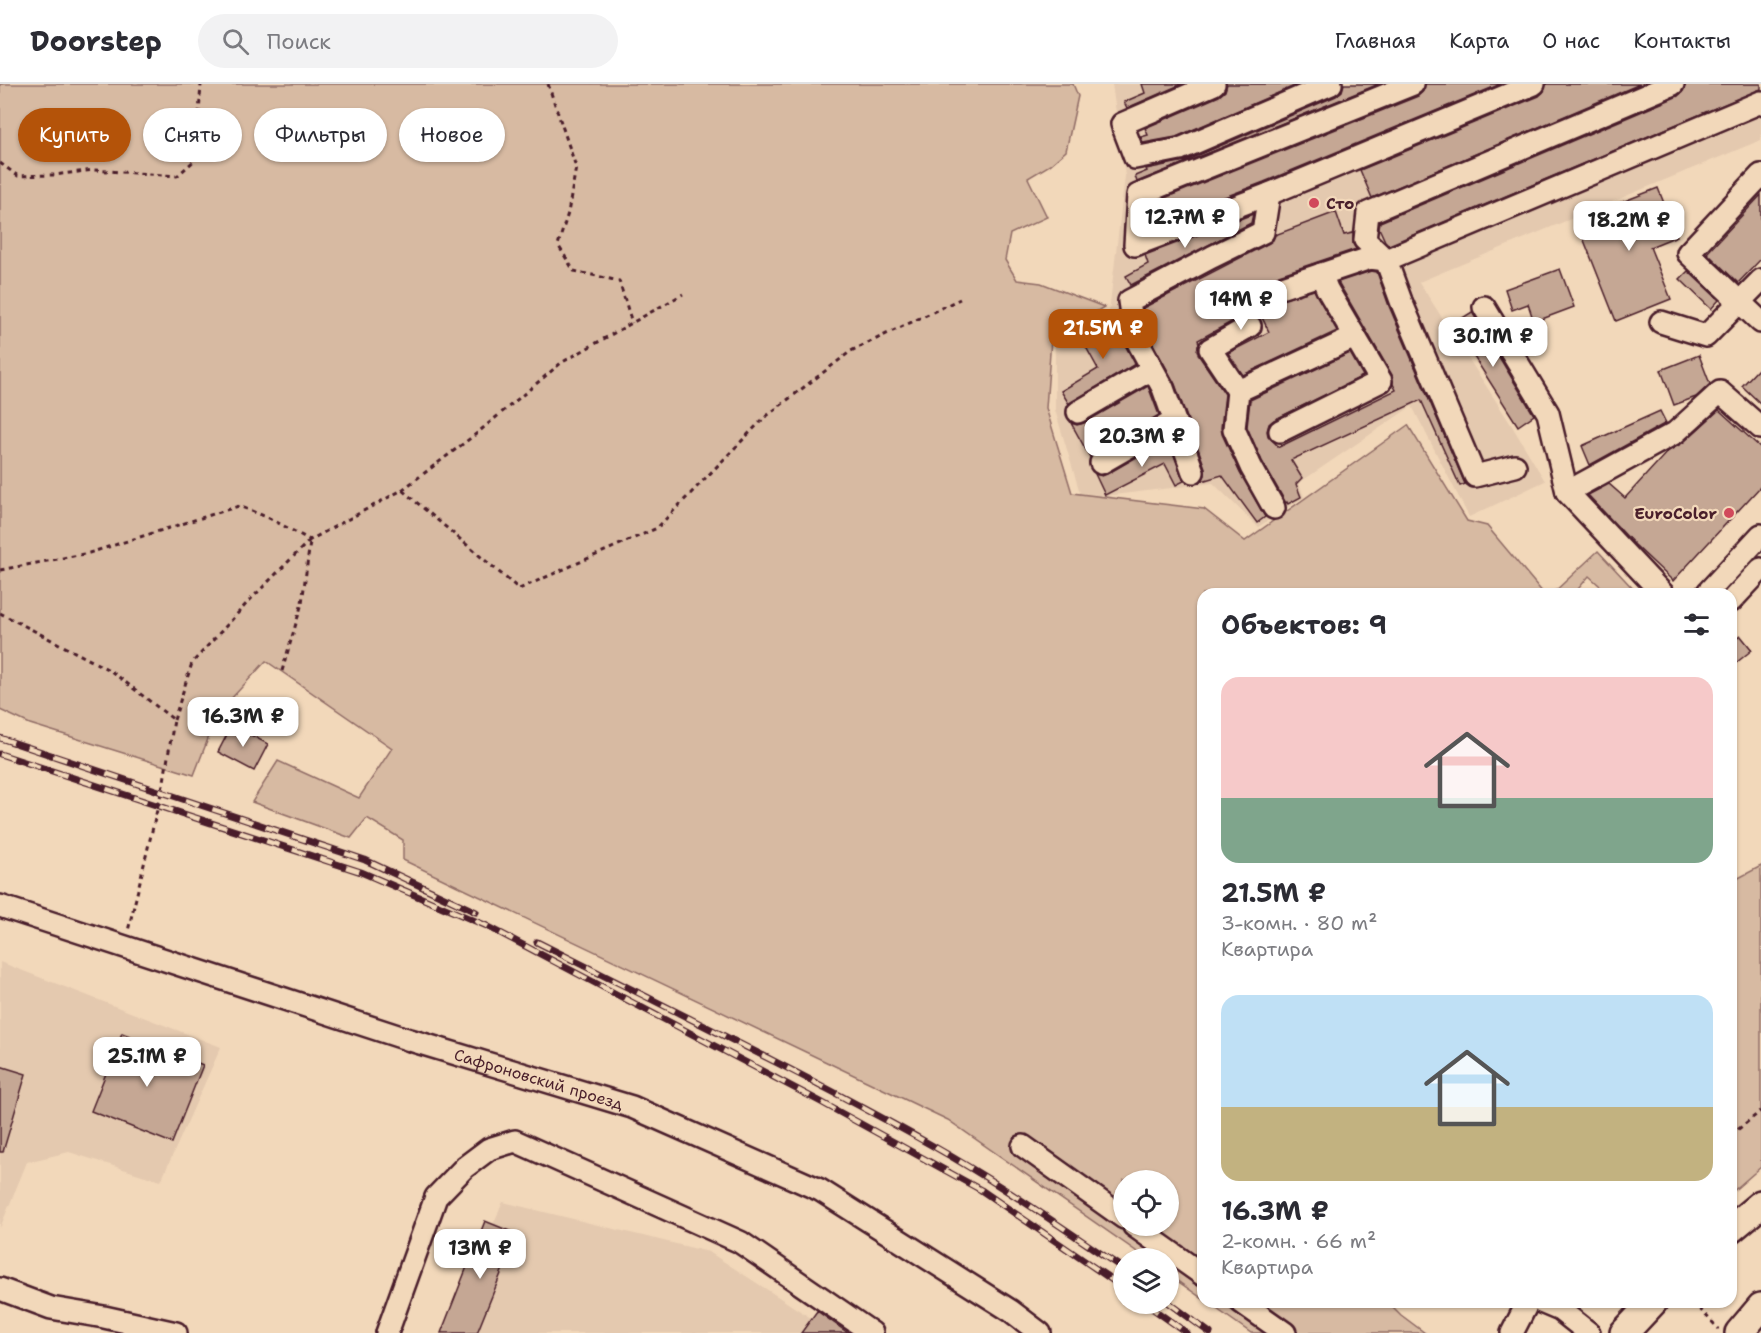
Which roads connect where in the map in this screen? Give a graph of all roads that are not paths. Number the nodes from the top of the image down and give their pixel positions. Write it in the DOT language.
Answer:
graph roads {
  1 [pos="1214,84"];
  2 [pos="1331,84"];
  3 [pos="1413,84"];
  4 [pos="1534,84"];
  5 [pos="1673,84"];
  6 [pos="1761,102"];
  7 [pos="1761,175"];
  8 [pos="1269,194"];
  9 [pos="1386,260"];
  10 [pos="1321,274"];
  11 [pos="1761,280"];
  12 [pos="1283,287"];
  13 [pos="1740,302"];
  14 [pos="1484,307"];
  15 [pos="1661,322"];
  16 [pos="1761,322"];
  17 [pos="1250,326"];
  18 [pos="1355,337"];
  19 [pos="1152,369"];
  20 [pos="1238,391"];
  21 [pos="1078,412"];
  22 [pos="1174,422"];
  23 [pos="1761,428"];
  24 [pos="1280,431"];
  25 [pos="1101,463"];
  26 [pos="1515,466"];
  27 [pos="1193,472"];
  28 [pos="1567,492"];
  29 [pos="1274,508"];
  30 [pos="1761,535"];
  31 [pos="1761,569"];
  32 [pos="1657,588"];
  33 [pos="1712,588"];
  34 [pos="1737,595"];
  35 [pos="0,906"];
  36 [pos="1023,1146"];
  37 [pos="1761,1204"];
  38 [pos="1113,1210"];
  39 [pos="1737,1224"];
  40 [pos="1148,1236"];
  41 [pos="1197,1271"];
  42 [pos="0,1288"];
  43 [pos="1250,1308"];
  44 [pos="1525,1308"];
  45 [pos="1555,1308"];
  46 [pos="1647,1308"];
  47 [pos="1761,1308"];
  48 [pos="176,1333"];
  49 [pos="387,1333"];
  50 [pos="872,1333"];
  51 [pos="1040,1333"];
  52 [pos="1285,1333"];
  53 [pos="1512,1333"];
  54 [pos="1589,1333"];
  55 [pos="1624,1333"];
  56 [pos="1739,1333"];
  1 -- 2 [label="street"];
  3 -- 8 [label="street"];
  4 -- 8 [label="street"];
  5 -- 9 [label="street"];
  6 -- 9 [label="street"];
  7 -- 13 [label="street"];
  8 -- 19 [label="street"];
  9 -- 10 [label="street"];
  9 -- 26 [label="street"];
  10 -- 12 [label="street"];
  10 -- 18 [label="street"];
  11 -- 13 [label="street"];
  13 -- 15 [label="street"];
  13 -- 16 [label="street"];
  14 -- 28 [label="street"];
  17 -- 20 [label="street"];
  18 -- 20 [label="street"];
  18 -- 24 [label="street"];
  19 -- 21 [label="street"];
  19 -- 22 [label="street"];
  20 -- 29 [label="street"];
  22 -- 25 [label="street"];
  22 -- 27 [label="street"];
  23 -- 28 [label="street"];
  28 -- 32 [label="street"];
  30 -- 33 [label="street"];
  31 -- 34 [label="street"];
  35 -- 51 [label="street, Сафроновский проезд"];
  36 -- 38 [label="street"];
  37 -- 39 [label="main road"];
  40 -- 41 [label="street"];
  42 -- 48 [label="street"];
  43 -- 52 [label="street"];
  44 -- 53 [label="street"];
  45 -- 54 [label="street"];
  46 -- 55 [label="main road"];
  47 -- 56 [label="main road"];
  49 -- 50 [label="street"];
}
